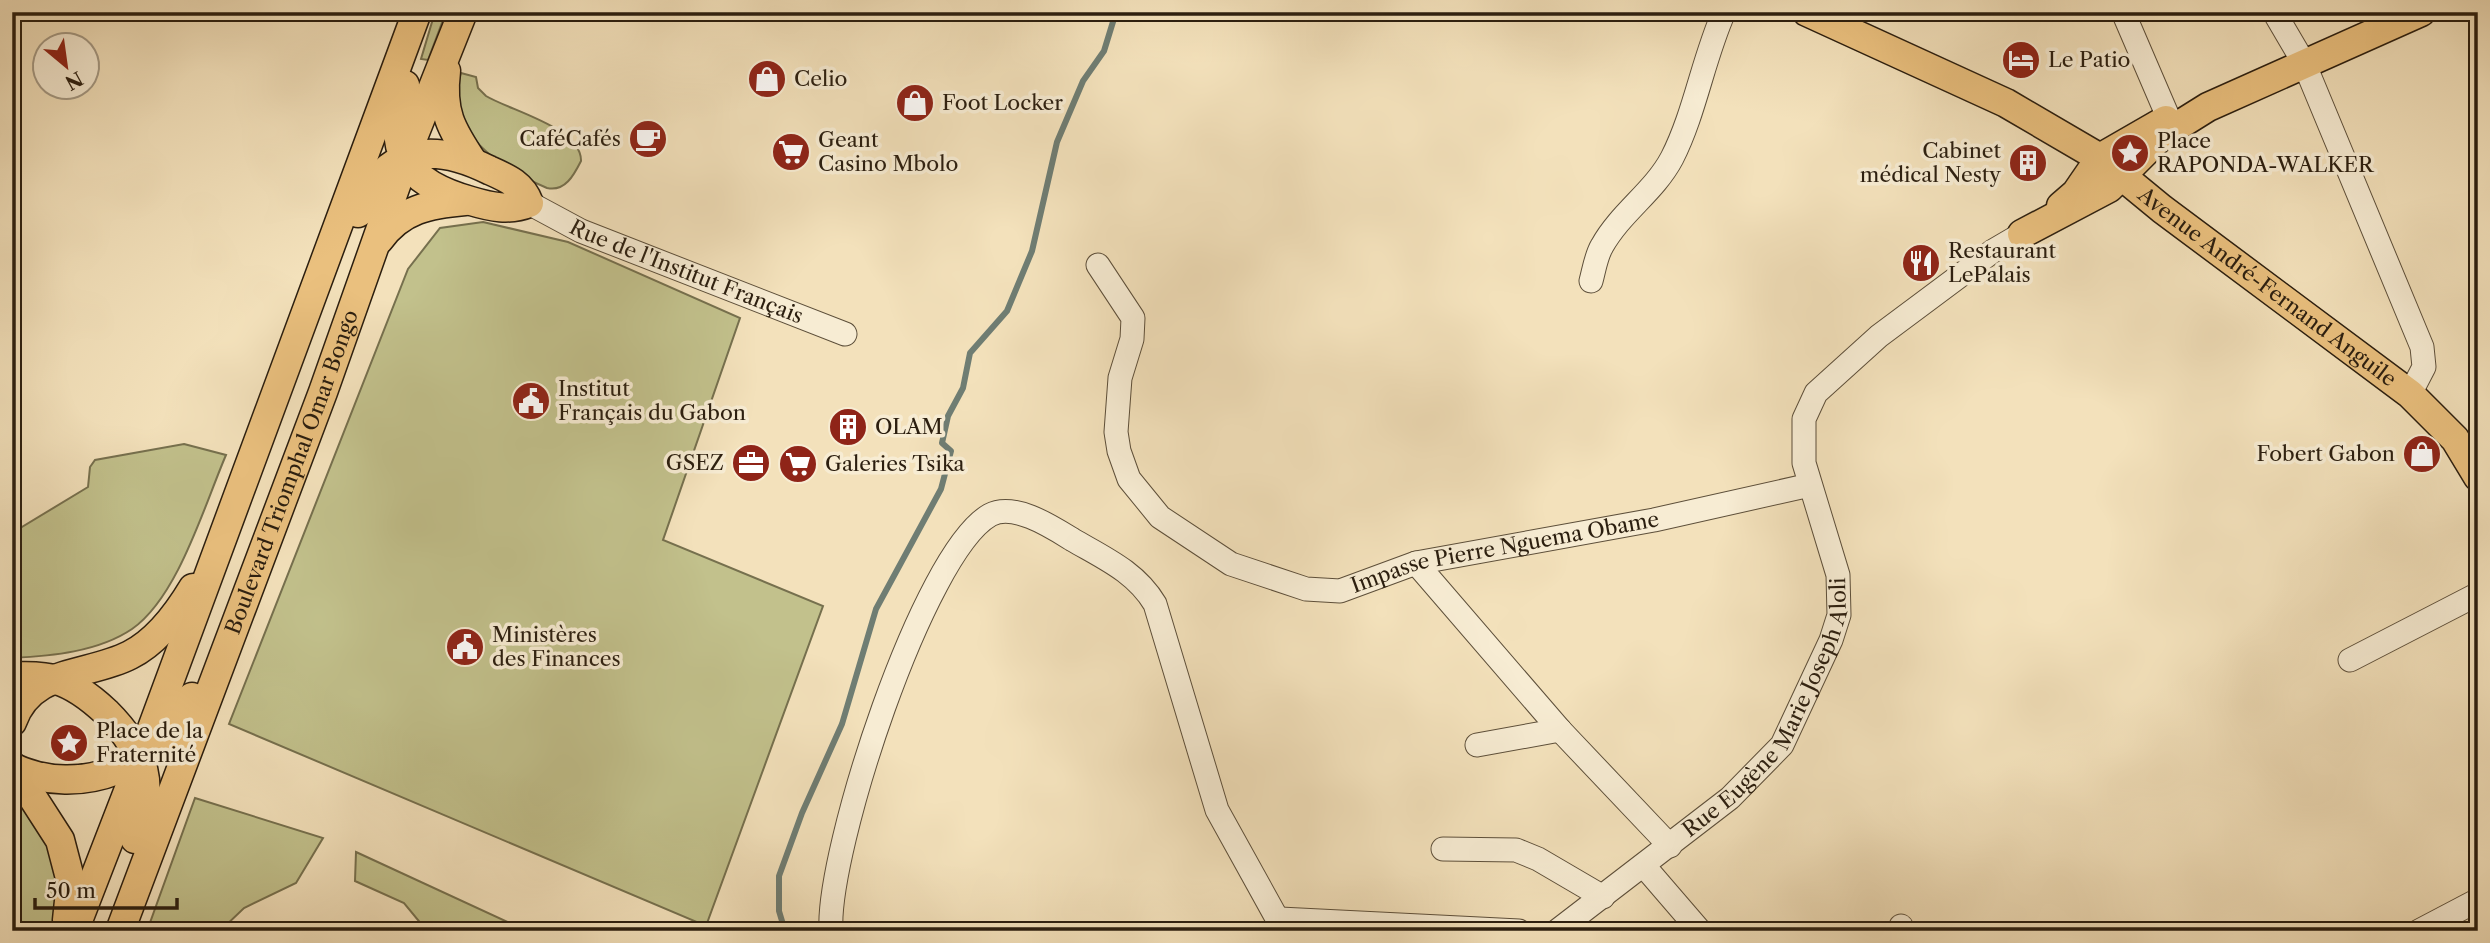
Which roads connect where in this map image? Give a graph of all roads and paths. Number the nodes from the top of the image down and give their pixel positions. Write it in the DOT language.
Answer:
graph roads {
  1 [pos="417,12"];
  2 [pos="429,12"];
  3 [pos="463,12"];
  4 [pos="1724,12"];
  5 [pos="1807,12"];
  6 [pos="2123,12"];
  7 [pos="2274,12"];
  8 [pos="2421,12"];
  9 [pos="450,47"];
  10 [pos="2304,64"];
  11 [pos="2160,128"];
  12 [pos="2072,140"];
  13 [pos="405,158"];
  14 [pos="474,162"];
  15 [pos="2112,172"];
  16 [pos="469,201"];
  17 [pos="529,203"];
  18 [pos="2162,209"];
  19 [pos="2022,234"];
  20 [pos="371,251"];
  21 [pos="1098,265"];
  22 [pos="1591,281"];
  23 [pos="845,334"];
  24 [pos="293,344"];
  25 [pos="2410,394"];
  26 [pos="2478,477"];
  27 [pos="1810,485"];
  28 [pos="284,498"];
  29 [pos="223,531"];
  30 [pos="1416,563"];
  31 [pos="2478,594"];
  32 [pos="2350,660"];
  33 [pos="12,676"];
  34 [pos="52,678"];
  35 [pos="12,722"];
  36 [pos="1560,730"];
  37 [pos="1477,746"];
  38 [pos="141,758"];
  39 [pos="13,766"];
  40 [pos="1670,846"];
  41 [pos="1444,849"];
  42 [pos="1644,866"];
  43 [pos="1603,897"];
  44 [pos="2478,900"];
  45 [pos="1282,925"];
  46 [pos="66,931"];
  47 [pos="74,931"];
  48 [pos="102,931"];
  49 [pos="120,931"];
  50 [pos="831,931"];
  51 [pos="1519,931"];
  52 [pos="1558,931"];
  53 [pos="1700,931"];
  54 [pos="2419,931"];
  1 -- 24 [label="main road, Boulevard Triomphal Omar Bongo"];
  2 -- 13 [label="main road"];
  3 -- 9 [label="main road, Boulevard Triomphal Omar Bongo"];
  4 -- 22 [label="street"];
  5 -- 12 [label="main road, Avenue André-Fernand Anguile"];
  6 -- 11 [label="street"];
  7 -- 10 [label="street"];
  8 -- 10 [label="main road"];
  9 -- 13 [label="main road, Boulevard Triomphal Omar Bongo"];
  9 -- 14 [label="main road"];
  10 -- 11 [label="main road"];
  10 -- 25 [label="street"];
  11 -- 12 [label="main road"];
  11 -- 15 [label="main road"];
  11 -- 18 [label="main road"];
  12 -- 15 [label="main road, Avenue André-Fernand Anguile"];
  13 -- 14 [label="main road"];
  13 -- 16 [label="main road"];
  13 -- 20 [label="main road, Boulevard Triomphal Omar Bongo"];
  13 -- 24 [label="main road"];
  14 -- 17 [label="main road"];
  15 -- 18 [label="main road, Avenue André-Fernand Anguile"];
  15 -- 19 [label="main road"];
  15 -- 19 [label="main road"];
  16 -- 17 [label="main road"];
  16 -- 20 [label="main road"];
  17 -- 23 [label="street, Rue de l'Institut Français"];
  18 -- 25 [label="main road, Avenue André-Fernand Anguile"];
  19 -- 27 [label="street, Rue Eugène Marie Joseph Aloli"];
  20 -- 28 [label="main road, Boulevard Triomphal Omar Bongo"];
  21 -- 30 [label="street, Impasse Pierre Nguema Obame"];
  24 -- 29 [label="main road, Boulevard Triomphal Omar Bongo"];
  25 -- 26 [label="main road, Avenue André-Fernand Anguile"];
  27 -- 30 [label="street, Impasse Pierre Nguema Obame"];
  27 -- 40 [label="street, Rue Eugène Marie Joseph Aloli"];
  28 -- 38 [label="main road"];
  28 -- 49 [label="main road, Boulevard Triomphal Omar Bongo"];
  29 -- 34 [label="main road"];
  29 -- 38 [label="main road, Boulevard Triomphal Omar Bongo"];
  30 -- 36 [label="street"];
  31 -- 32 [label="street"];
  33 -- 34 [label="main road"];
  34 -- 35 [label="main road"];
  34 -- 38 [label="main road"];
  36 -- 37 [label="street"];
  36 -- 40 [label="street"];
  38 -- 39 [label="main road"];
  38 -- 47 [label="main road, Boulevard Triomphal Omar Bongo"];
  38 -- 48 [label="main road"];
  39 -- 46 [label="main road"];
  40 -- 42 [label="street, Rue Eugène Marie Joseph Aloli"];
  41 -- 43 [label="street"];
  42 -- 43 [label="street, Rue Eugène Marie Joseph Aloli"];
  42 -- 53 [label="street"];
  43 -- 52 [label="street, Rue Eugène Marie Joseph Aloli"];
  44 -- 54 [label="street"];
  45 -- 50 [label="street"];
  45 -- 51 [label="street"];
}
